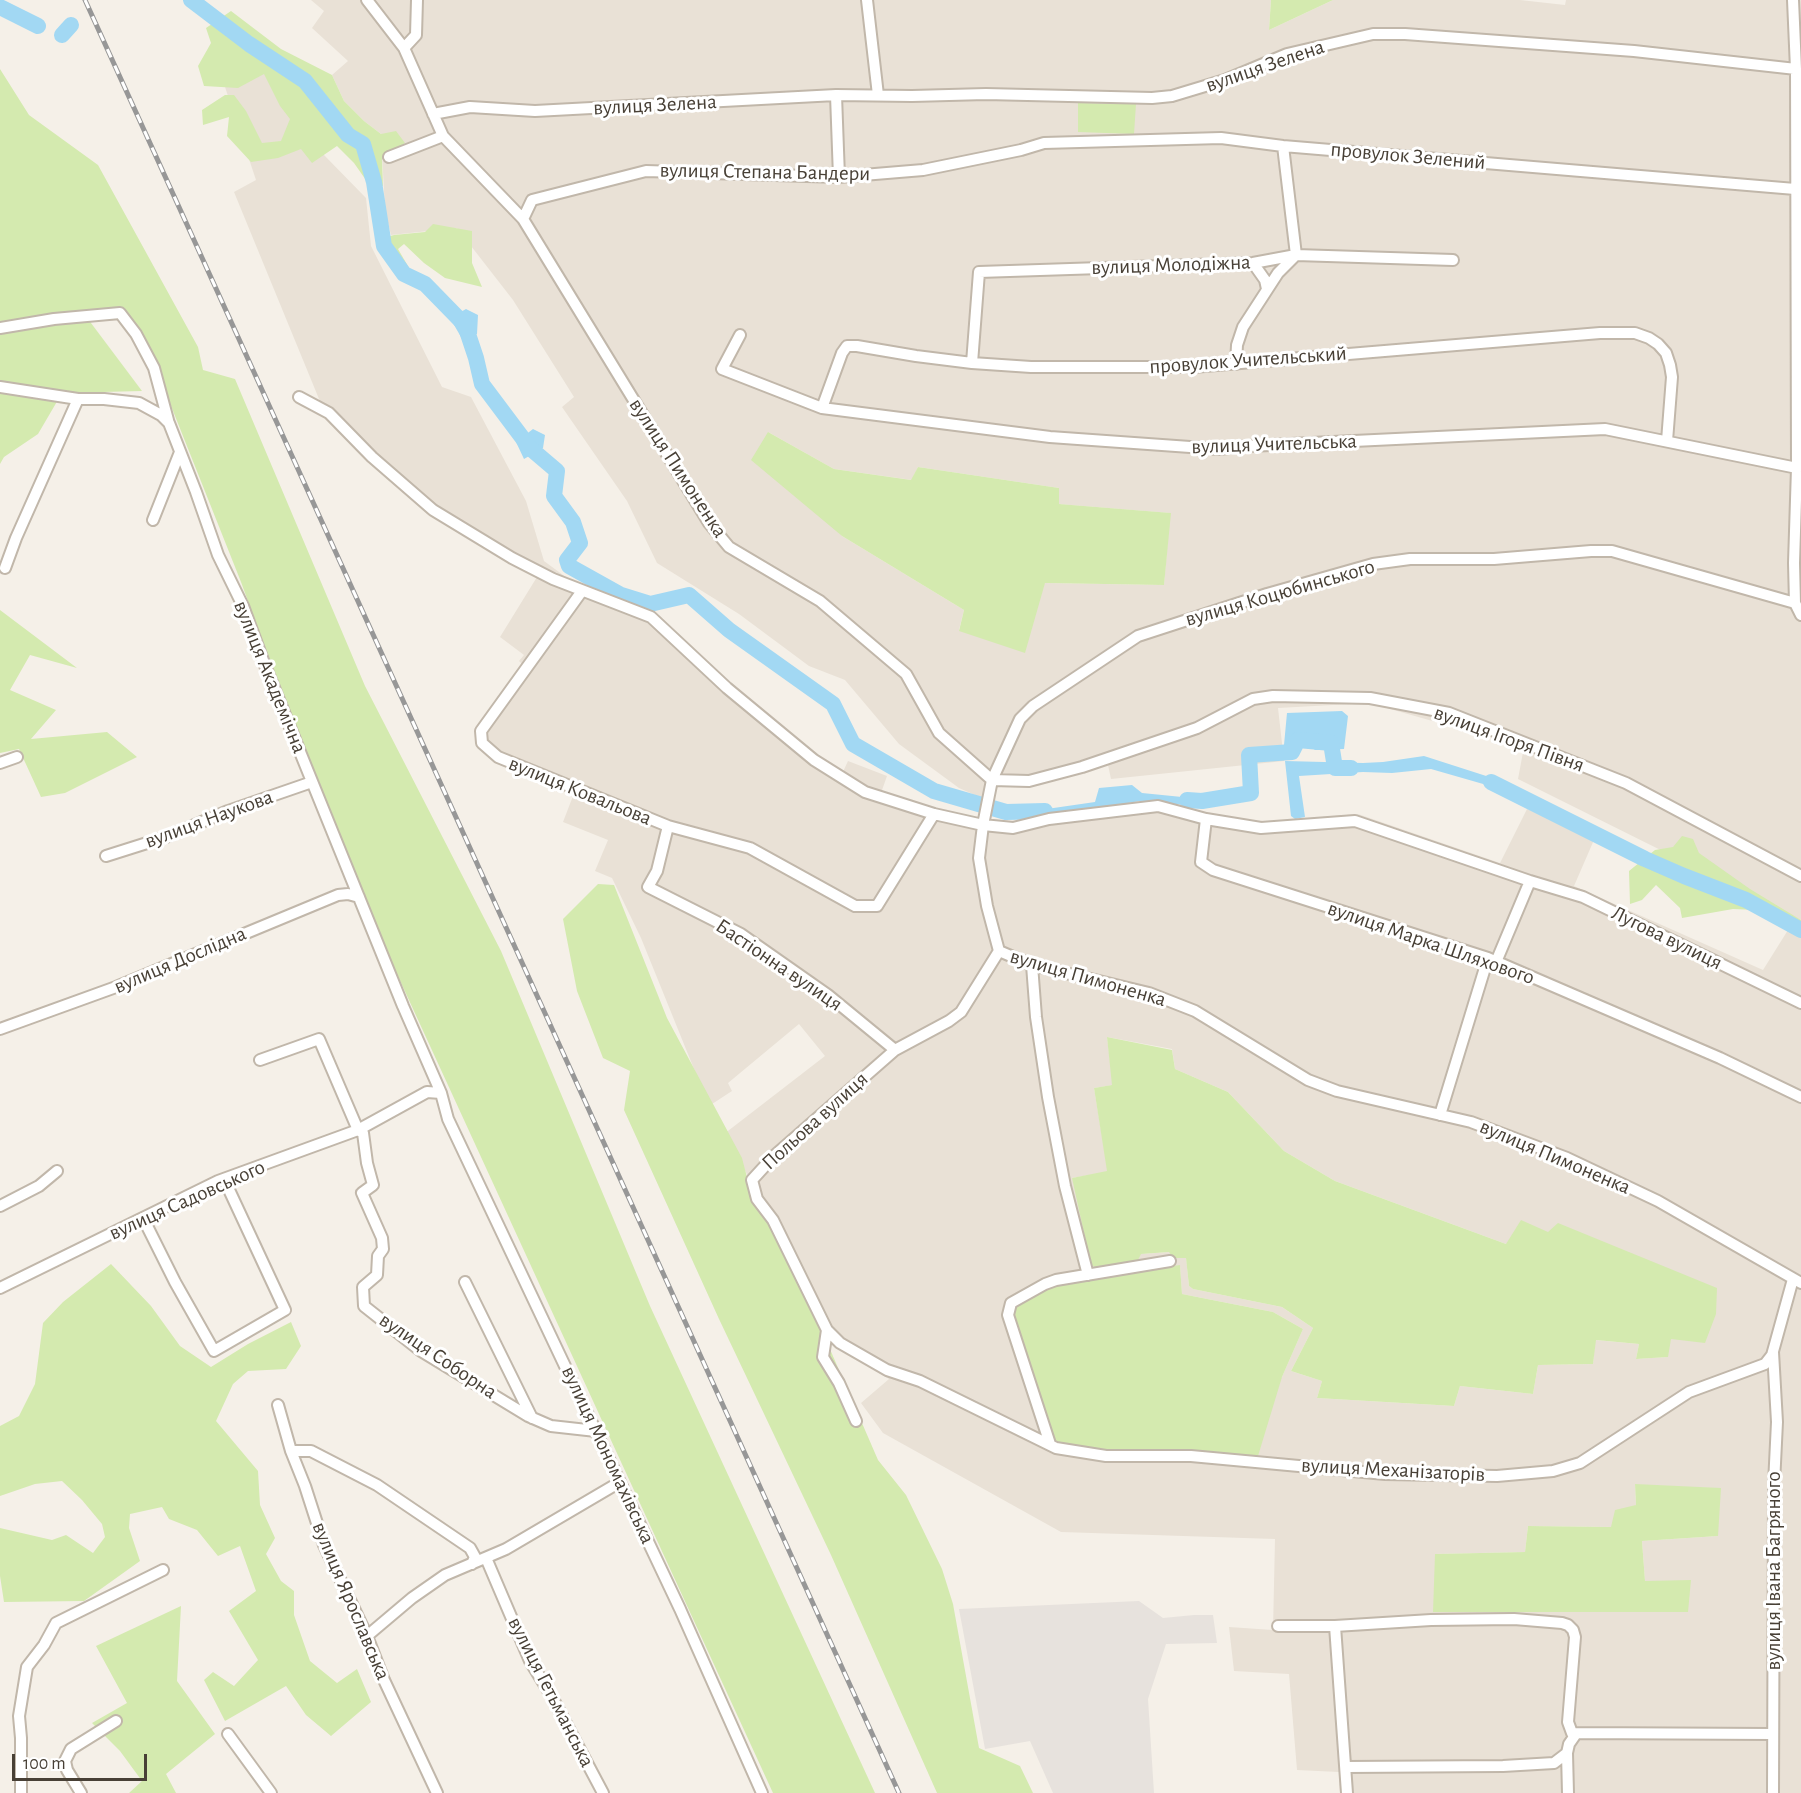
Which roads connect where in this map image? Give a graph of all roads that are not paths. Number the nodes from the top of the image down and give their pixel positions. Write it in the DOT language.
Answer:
graph roads {
  1 [pos="368,0"];
  2 [pos="417,0"];
  3 [pos="867,0"];
  4 [pos="1793,0"];
  5 [pos="404,48"];
  6 [pos="1796,69"];
  7 [pos="836,95"];
  8 [pos="878,95"];
  9 [pos="433,114"];
  10 [pos="443,136"];
  11 [pos="1798,139"];
  12 [pos="1283,146"];
  13 [pos="1021,150"];
  14 [pos="389,158"];
  15 [pos="839,177"];
  16 [pos="1796,189"];
  17 [pos="522,219"];
  18 [pos="1296,255"];
  19 [pos="1453,260"];
  20 [pos="1253,262"];
  21 [pos="1267,289"];
  22 [pos="0,328"];
  23 [pos="740,335"];
  24 [pos="972,363"];
  25 [pos="1236,364"];
  26 [pos="0,387"];
  27 [pos="298,397"];
  28 [pos="78,399"];
  29 [pos="822,408"];
  30 [pos="169,423"];
  31 [pos="1667,441"];
  32 [pos="180,452"];
  33 [pos="1797,468"];
  34 [pos="153,520"];
  35 [pos="5,568"];
  36 [pos="582,591"];
  37 [pos="1795,603"];
  38 [pos="1801,615"];
  39 [pos="17,756"];
  40 [pos="0,763"];
  41 [pos="992,780"];
  42 [pos="312,782"];
  43 [pos="934,814"];
  44 [pos="1206,819"];
  45 [pos="983,823"];
  46 [pos="668,826"];
  47 [pos="106,856"];
  48 [pos="1801,876"];
  49 [pos="353,881"];
  50 [pos="1530,881"];
  51 [pos="343,894"];
  52 [pos="359,897"];
  53 [pos="999,951"];
  54 [pos="1492,960"];
  55 [pos="1032,965"];
  56 [pos="1801,1003"];
  57 [pos="0,1029"];
  58 [pos="895,1050"];
  59 [pos="260,1060"];
  60 [pos="430,1070"];
  61 [pos="441,1093"];
  62 [pos="422,1094"];
  63 [pos="1801,1097"];
  64 [pos="1440,1115"];
  65 [pos="358,1130"];
  66 [pos="57,1171"];
  67 [pos="224,1179"];
  68 [pos="0,1206"];
  69 [pos="143,1218"];
  70 [pos="1138,1267"];
  71 [pos="1088,1275"];
  72 [pos="1797,1281"];
  73 [pos="465,1282"];
  74 [pos="0,1288"];
  75 [pos="827,1330"];
  76 [pos="1773,1349"];
  77 [pos="1757,1367"];
  78 [pos="1774,1371"];
  79 [pos="920,1381"];
  80 [pos="278,1405"];
  81 [pos="532,1418"];
  82 [pos="1043,1418"];
  83 [pos="856,1421"];
  84 [pos="596,1431"];
  85 [pos="1027,1432"];
  86 [pos="1050,1444"];
  87 [pos="291,1451"];
  88 [pos="620,1482"];
  89 [pos="486,1558"];
  90 [pos="472,1564"];
  91 [pos="163,1570"];
  92 [pos="1278,1626"];
  93 [pos="1335,1626"];
  94 [pos="367,1636"];
  95 [pos="116,1721"];
  96 [pos="228,1734"];
  97 [pos="1576,1734"];
  98 [pos="1773,1734"];
  99 [pos="1567,1753"];
  100 [pos="1346,1767"];
  101 [pos="21,1793"];
  102 [pos="81,1793"];
  103 [pos="271,1793"];
  104 [pos="437,1793"];
  105 [pos="603,1793"];
  106 [pos="762,1793"];
  107 [pos="1347,1793"];
  108 [pos="1568,1793"];
  109 [pos="1773,1793"];
  1 -- 5 [label="street, вулиця Пимоненка"];
  2 -- 5 [label="street"];
  3 -- 8 [label="street"];
  4 -- 6 [label="street"];
  5 -- 9 [label="street, вулиця Пимоненка"];
  6 -- 8 [label="street, вулиця Зелена"];
  6 -- 11 [label="street"];
  7 -- 8 [label="street, вулиця Зелена"];
  7 -- 9 [label="street, вулиця Зелена"];
  7 -- 15 [label="street"];
  9 -- 10 [label="street, вулиця Пимоненка"];
  10 -- 14 [label="street"];
  10 -- 17 [label="street, вулиця Пимоненка"];
  11 -- 16 [label="street"];
  12 -- 13 [label="street, провулок Зелений"];
  12 -- 16 [label="street, провулок Зелений"];
  12 -- 18 [label="street"];
  13 -- 15 [label="street, вулиця Степана Бандери"];
  15 -- 17 [label="street, вулиця Степана Бандери"];
  16 -- 33 [label="street"];
  17 -- 41 [label="street, вулиця Пимоненка"];
  18 -- 19 [label="street, вулиця Молодіжна"];
  18 -- 20 [label="street, вулиця Молодіжна"];
  18 -- 21 [label="street"];
  20 -- 21 [label="street"];
  20 -- 24 [label="street, вулиця Молодіжна"];
  21 -- 25 [label="street"];
  22 -- 30 [label="street, вулиця Академічна"];
  23 -- 29 [label="street, вулиця Учительська"];
  24 -- 25 [label="street, провулок Учительський"];
  24 -- 29 [label="street, провулок Учительський"];
  25 -- 31 [label="street, провулок Учительський"];
  26 -- 28 [label="street"];
  27 -- 36 [label="street"];
  28 -- 30 [label="street"];
  28 -- 35 [label="street"];
  29 -- 31 [label="street, вулиця Учительська"];
  30 -- 32 [label="street, вулиця Академічна"];
  31 -- 33 [label="street, вулиця Учительська"];
  32 -- 34 [label="street"];
  32 -- 42 [label="street, вулиця Академічна"];
  33 -- 37 [label="street"];
  36 -- 43 [label="street"];
  36 -- 46 [label="street, вулиця Ковальова"];
  37 -- 38 [label="street"];
  37 -- 41 [label="street, вулиця Коцюбинського"];
  39 -- 40 [label="street"];
  41 -- 45 [label="street, вулиця Пимоненка"];
  41 -- 48 [label="street, вулиця Ігоря Півня"];
  42 -- 47 [label="street, вулиця Наукова"];
  42 -- 49 [label="street, вулиця Академічна"];
  43 -- 45 [label="street"];
  43 -- 46 [label="street, вулиця Ковальова"];
  44 -- 45 [label="street"];
  44 -- 50 [label="street, Лугова вулиця"];
  44 -- 54 [label="street, вулиця Марка Шляхового"];
  45 -- 53 [label="street, вулиця Пимоненка"];
  46 -- 58 [label="street, Бастіонна вулиця"];
  49 -- 51 [label="street"];
  49 -- 52 [label="street, вулиця Академічна"];
  50 -- 54 [label="street"];
  50 -- 56 [label="street, Лугова вулиця"];
  51 -- 52 [label="street"];
  51 -- 57 [label="street, вулиця Дослідна"];
  52 -- 60 [label="street, вулиця Академічна"];
  53 -- 55 [label="street, вулиця Пимоненка"];
  53 -- 58 [label="street, Польова вулиця"];
  54 -- 63 [label="street, вулиця Марка Шляхового"];
  54 -- 64 [label="street"];
  55 -- 64 [label="street, вулиця Пимоненка"];
  55 -- 71 [label="street"];
  58 -- 75 [label="street, Польова вулиця"];
  59 -- 65 [label="street"];
  60 -- 61 [label="street, вулиця Академічна"];
  60 -- 62 [label="street"];
  61 -- 62 [label="street, вулиця Садовського"];
  61 -- 84 [label="street, вулиця Мономахівська"];
  62 -- 65 [label="street, вулиця Садовського"];
  64 -- 72 [label="street, вулиця Пимоненка"];
  65 -- 67 [label="street, вулиця Садовського"];
  65 -- 81 [label="street, вулиця Соборна"];
  66 -- 68 [label="street"];
  67 -- 69 [label="street, вулиця Садовського"];
  67 -- 69 [label="street"];
  69 -- 74 [label="street, вулиця Садовського"];
  70 -- 71 [label="street"];
  71 -- 82 [label="street"];
  72 -- 76 [label="street, вулиця Механізаторів"];
  73 -- 81 [label="street"];
  75 -- 79 [label="street, Польова вулиця"];
  75 -- 83 [label="street"];
  76 -- 77 [label="street, вулиця Механізаторів"];
  76 -- 78 [label="street, вулиця Івана Багряного"];
  77 -- 78 [label="street"];
  77 -- 86 [label="street, вулиця Механізаторів"];
  78 -- 98 [label="street, вулиця Івана Багряного"];
  79 -- 85 [label="street, вулиця Механізаторів"];
  80 -- 87 [label="street, вулиця Ярославська"];
  81 -- 84 [label="street, вулиця Соборна"];
  82 -- 85 [label="street"];
  82 -- 86 [label="street"];
  84 -- 88 [label="street, вулиця Мономахівська"];
  85 -- 86 [label="street, вулиця Механізаторів"];
  87 -- 90 [label="street"];
  87 -- 94 [label="street, вулиця Ярославська"];
  88 -- 89 [label="street"];
  88 -- 106 [label="street, вулиця Мономахівська"];
  89 -- 90 [label="street"];
  89 -- 105 [label="street, вулиця Гетьманська"];
  90 -- 94 [label="street"];
  91 -- 101 [label="street"];
  92 -- 93 [label="street"];
  93 -- 97 [label="street"];
  93 -- 100 [label="street"];
  94 -- 104 [label="street, вулиця Ярославська"];
  95 -- 102 [label="street"];
  96 -- 103 [label="street"];
  97 -- 98 [label="street"];
  97 -- 99 [label="street"];
  98 -- 109 [label="street, вулиця Івана Багряного"];
  99 -- 100 [label="street"];
  99 -- 108 [label="street"];
  100 -- 107 [label="street"];
}
